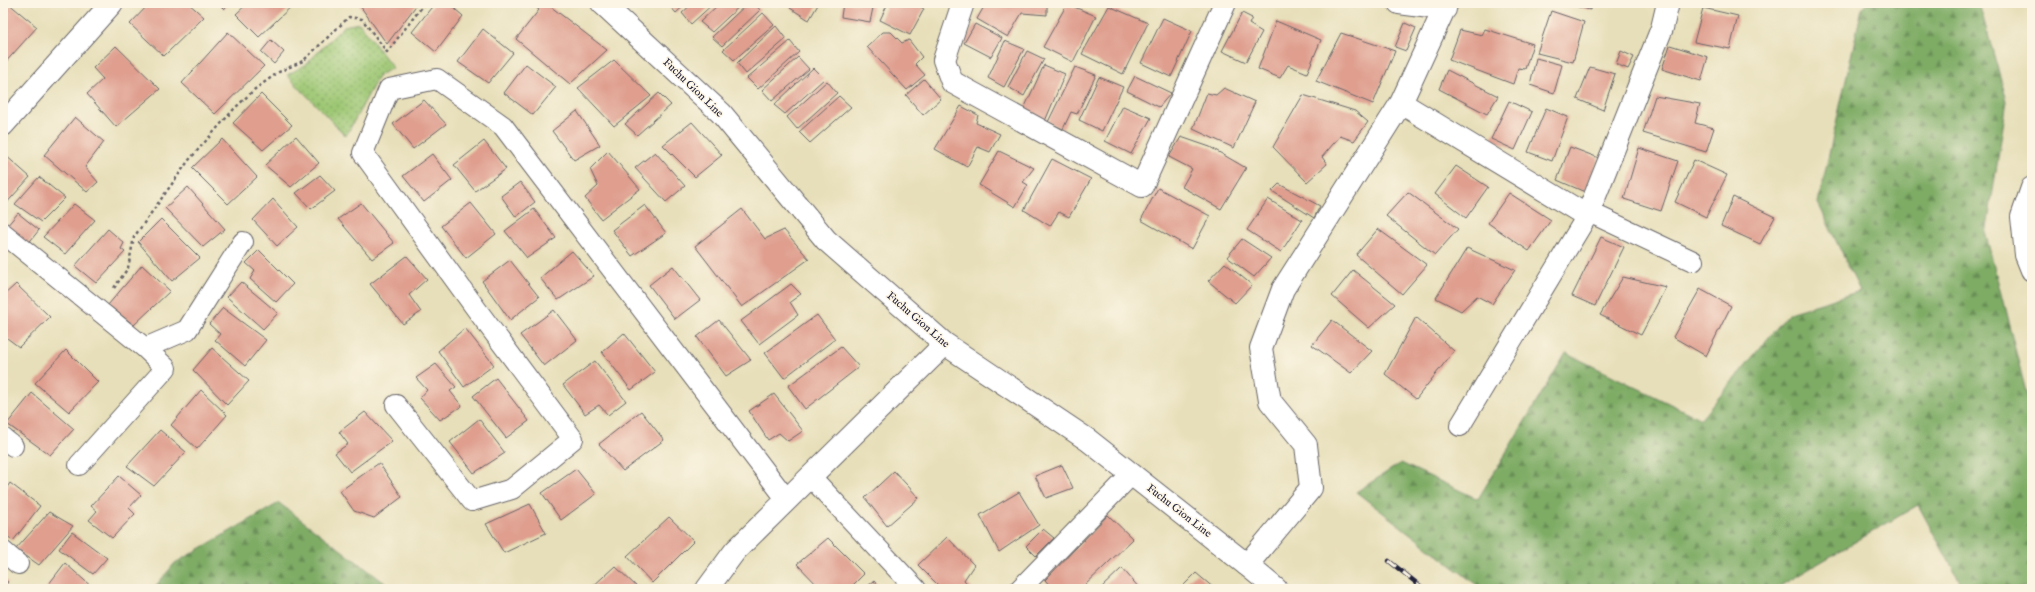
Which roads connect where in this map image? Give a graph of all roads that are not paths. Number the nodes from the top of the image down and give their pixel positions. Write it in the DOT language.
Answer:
graph roads {
  1 [pos="112,3"];
  2 [pos="602,3"];
  3 [pos="963,3"];
  4 [pos="1226,3"];
  5 [pos="1399,3"];
  6 [pos="1668,3"];
  7 [pos="1446,6"];
  8 [pos="1401,103"];
  9 [pos="3,125"];
  10 [pos="2032,188"];
  11 [pos="1588,214"];
  12 [pos="3,233"];
  13 [pos="243,242"];
  14 [pos="1693,261"];
  15 [pos="2032,270"];
  16 [pos="945,344"];
  17 [pos="145,348"];
  18 [pos="396,405"];
  19 [pos="1460,426"];
  20 [pos="79,465"];
  21 [pos="1132,474"];
  22 [pos="810,476"];
  23 [pos="786,500"];
  24 [pos="3,552"];
  25 [pos="18,564"];
  26 [pos="1247,565"];
  27 [pos="707,589"];
  28 [pos="916,589"];
  29 [pos="1020,589"];
  30 [pos="1276,589"];
  1 -- 9 [label="street"];
  2 -- 16 [label="street, Fuchu Gion Line"];
  3 -- 4 [label="street"];
  5 -- 7 [label="street"];
  6 -- 11 [label="street"];
  7 -- 8 [label="street"];
  8 -- 11 [label="street"];
  8 -- 26 [label="street"];
  10 -- 15 [label="street"];
  11 -- 14 [label="lane"];
  11 -- 19 [label="lane"];
  12 -- 17 [label="lane"];
  13 -- 17 [label="lane"];
  16 -- 21 [label="street, Fuchu Gion Line"];
  16 -- 22 [label="street"];
  17 -- 20 [label="lane"];
  18 -- 23 [label="lane"];
  21 -- 26 [label="street, Fuchu Gion Line"];
  21 -- 29 [label="lane"];
  22 -- 23 [label="street"];
  22 -- 28 [label="lane"];
  23 -- 27 [label="street"];
  24 -- 25 [label="lane"];
  26 -- 30 [label="street, Fuchu Gion Line"];
}
